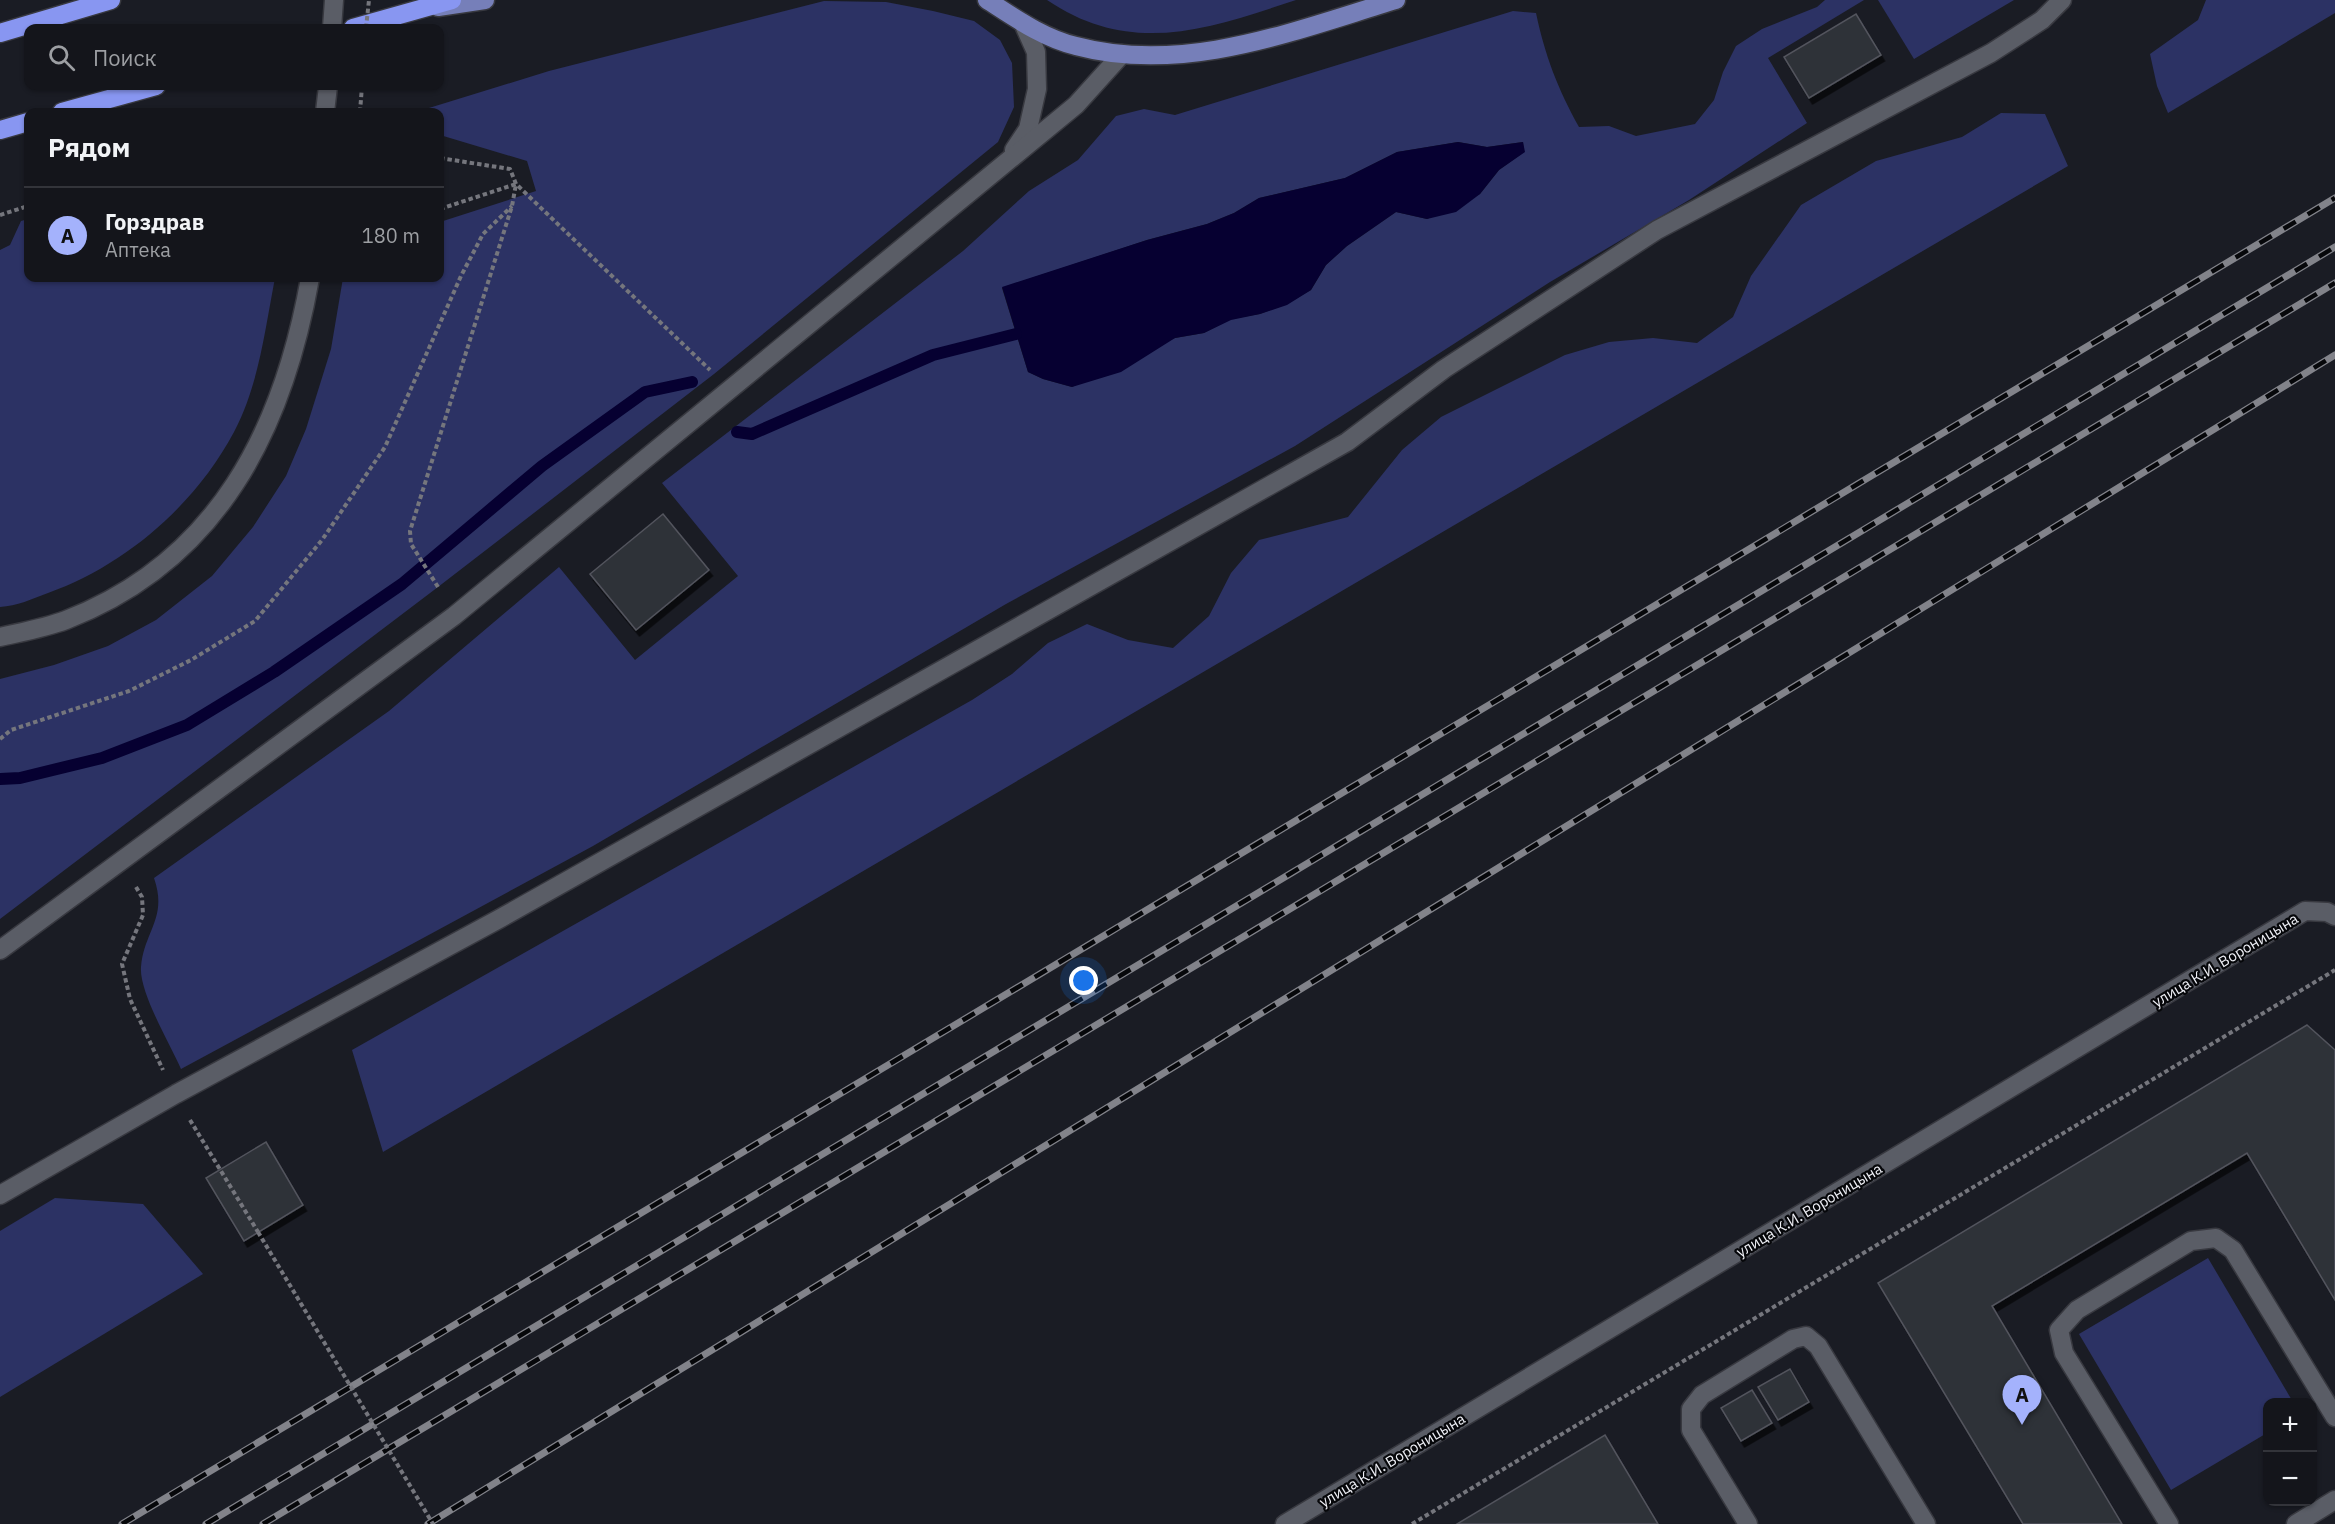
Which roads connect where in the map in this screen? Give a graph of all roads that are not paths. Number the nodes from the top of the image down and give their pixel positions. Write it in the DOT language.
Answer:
graph roads {
  1 [pos="111,0"];
  2 [pos="334,0"];
  3 [pos="452,0"];
  4 [pos="485,0"];
  5 [pos="987,0"];
  6 [pos="1001,0"];
  7 [pos="1396,0"];
  8 [pos="2062,0"];
  9 [pos="421,9"];
  10 [pos="1023,23"];
  11 [pos="30,24"];
  12 [pos="332,24"];
  13 [pos="367,24"];
  14 [pos="24,26"];
  15 [pos="0,33"];
  16 [pos="1122,54"];
  17 [pos="142,90"];
  18 [pos="328,90"];
  19 [pos="76,108"];
  20 [pos="326,108"];
  21 [pos="24,123"];
  22 [pos="0,130"];
  23 [pos="1005,164"];
  24 [pos="309,282"];
  25 [pos="0,637"];
  26 [pos="2335,916"];
  27 [pos="0,950"];
  28 [pos="0,1195"];
  29 [pos="2335,1417"];
  30 [pos="2335,1500"];
  31 [pos="1285,1524"];
  32 [pos="1748,1524"];
  33 [pos="1926,1524"];
  34 [pos="2169,1524"];
  35 [pos="2296,1524"];
  1 -- 11 [label="highway"];
  2 -- 12 [label="street"];
  3 -- 9 [label="highway"];
  4 -- 9 [label="main road"];
  5 -- 10 [label="main road"];
  6 -- 10 [label="main road"];
  7 -- 16 [label="main road"];
  8 -- 28 [label="street"];
  9 -- 13 [label="highway"];
  10 -- 16 [label="main road"];
  10 -- 23 [label="street"];
  14 -- 15 [label="highway"];
  16 -- 23 [label="street"];
  17 -- 19 [label="highway"];
  18 -- 20 [label="street"];
  21 -- 22 [label="highway"];
  23 -- 27 [label="street"];
  24 -- 25 [label="street"];
  26 -- 31 [label="street, улица К.И. Вороницына"];
  29 -- 34 [label="street"];
  30 -- 35 [label="street"];
  32 -- 33 [label="street"];
}
